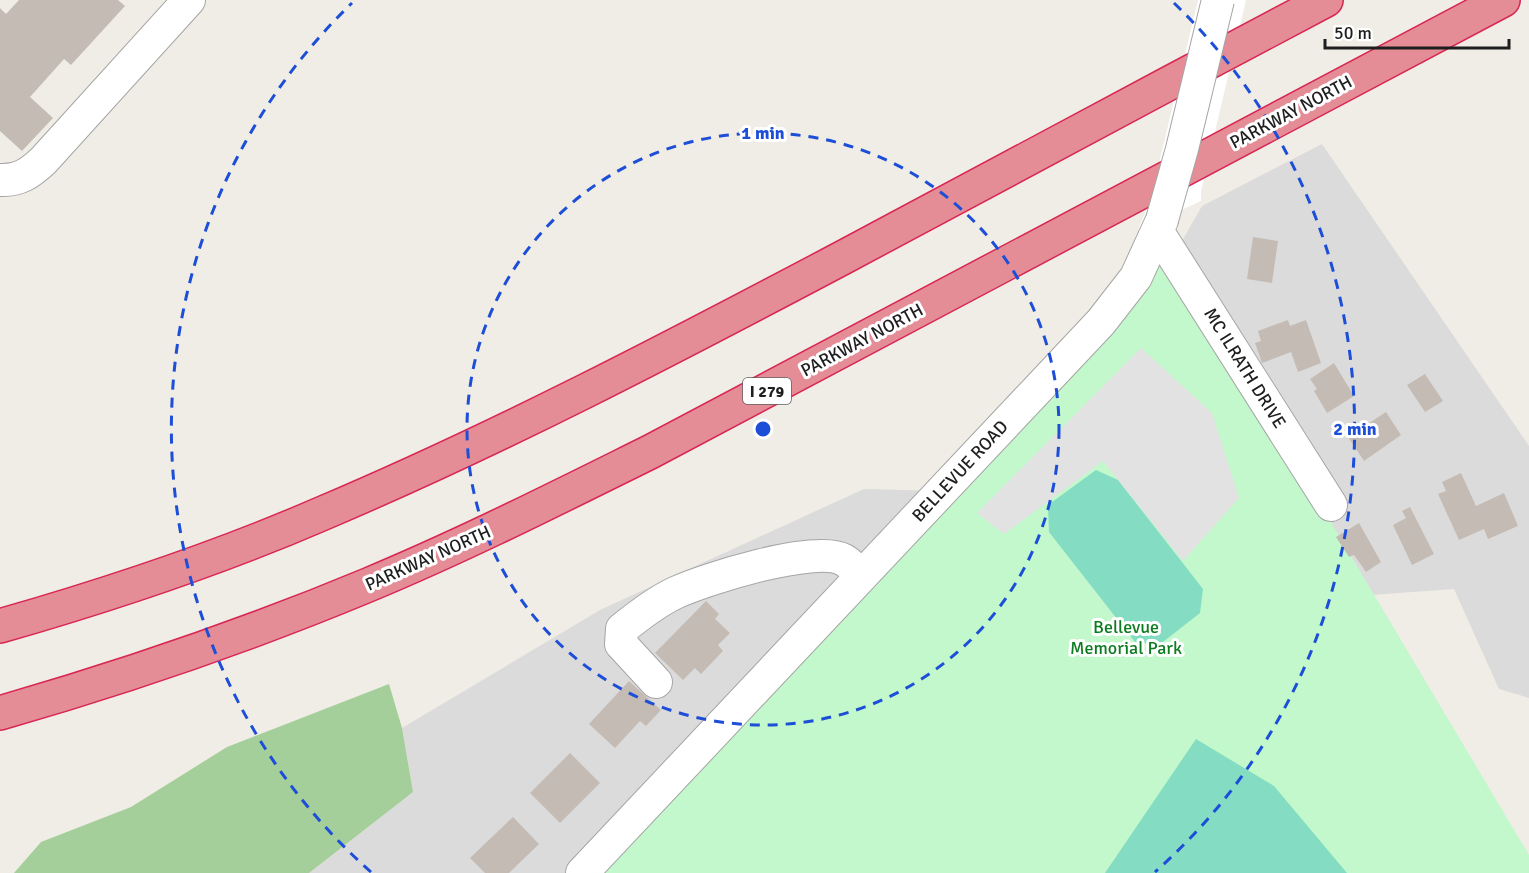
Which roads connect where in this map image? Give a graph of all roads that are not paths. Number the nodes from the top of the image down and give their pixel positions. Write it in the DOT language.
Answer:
graph roads {
  1 [pos="189,0"];
  2 [pos="1218,0"];
  3 [pos="1326,0"];
  4 [pos="1503,0"];
  5 [pos="0,180"];
  6 [pos="1160,226"];
  7 [pos="1331,505"];
  8 [pos="861,575"];
  9 [pos="0,626"];
  10 [pos="656,682"];
  11 [pos="0,713"];
  12 [pos="582,873"];
  1 -- 5 [label="street"];
  2 -- 6 [label="street, BELLEVUE ROAD, bridge"];
  3 -- 9 [label="highway"];
  4 -- 11 [label="highway, PARKWAY NORTH / I 279"];
  6 -- 7 [label="street, MC ILRATH DRIVE"];
  6 -- 8 [label="street, BELLEVUE ROAD"];
  8 -- 10 [label="street"];
  8 -- 12 [label="street, BELLEVUE ROAD"];
}
